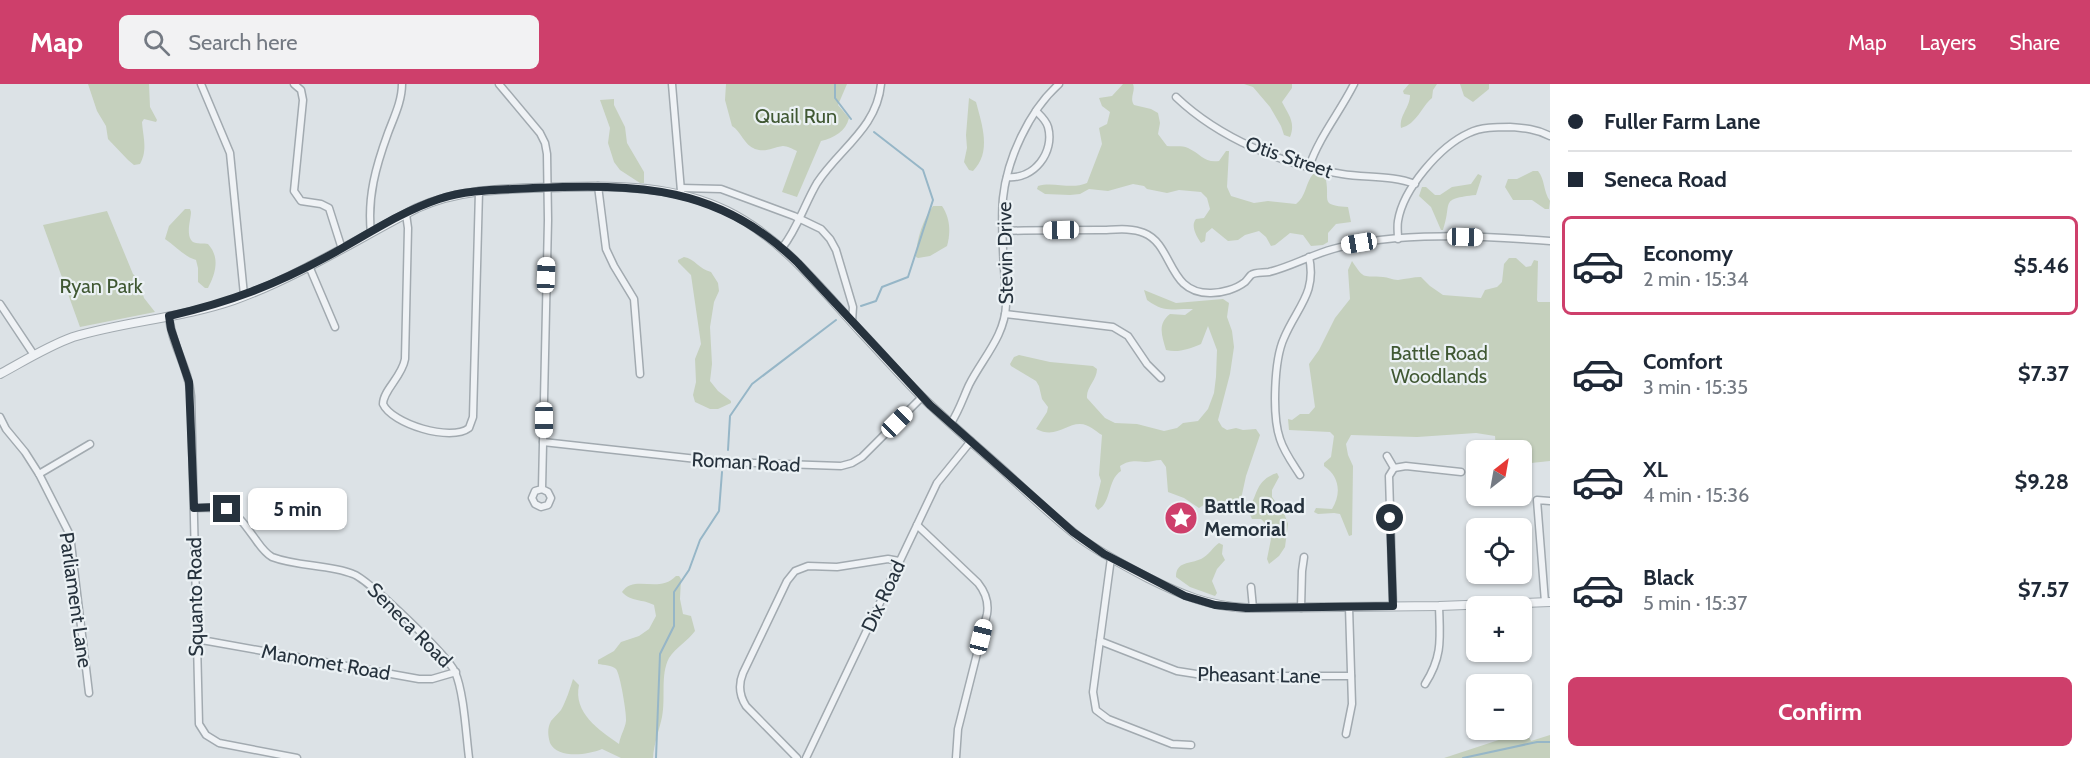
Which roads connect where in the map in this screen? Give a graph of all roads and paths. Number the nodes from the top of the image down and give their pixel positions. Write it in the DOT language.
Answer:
graph roads {
  1 [pos="201,84"];
  2 [pos="294,84"];
  3 [pos="402,84"];
  4 [pos="499,84"];
  5 [pos="672,84"];
  6 [pos="880,84"];
  7 [pos="1059,84"];
  8 [pos="1354,84"];
  9 [pos="1176,97"];
  10 [pos="1036,111"];
  11 [pos="1550,136"];
  12 [pos="1309,166"];
  13 [pos="1007,177"];
  14 [pos="1415,184"];
  15 [pos="598,186"];
  16 [pos="549,188"];
  17 [pos="479,191"];
  18 [pos="681,191"];
  19 [pos="406,213"];
  20 [pos="801,219"];
  21 [pos="1003,231"];
  22 [pos="371,233"];
  23 [pos="1398,239"];
  24 [pos="1550,241"];
  25 [pos="782,248"];
  26 [pos="342,249"];
  27 [pos="1309,257"];
  28 [pos="309,266"];
  29 [pos="244,296"];
  30 [pos="0,304"];
  31 [pos="1005,314"];
  32 [pos="169,316"];
  33 [pos="852,322"];
  34 [pos="335,327"];
  35 [pos="34,356"];
  36 [pos="0,374"];
  37 [pos="640,374"];
  38 [pos="1161,378"];
  39 [pos="922,397"];
  40 [pos="0,417"];
  41 [pos="951,423"];
  42 [pos="971,441"];
  43 [pos="543,442"];
  44 [pos="90,444"];
  45 [pos="1387,456"];
  46 [pos="1394,468"];
  47 [pos="1461,472"];
  48 [pos="39,474"];
  49 [pos="1300,476"];
  50 [pos="542,489"];
  51 [pos="1550,501"];
  52 [pos="194,508"];
  53 [pos="917,525"];
  54 [pos="1305,557"];
  55 [pos="1111,558"];
  56 [pos="899,561"];
  57 [pos="1251,587"];
  58 [pos="1547,602"];
  59 [pos="1393,606"];
  60 [pos="1439,606"];
  61 [pos="1349,607"];
  62 [pos="1253,608"];
  63 [pos="1301,608"];
  64 [pos="196,639"];
  65 [pos="1100,641"];
  66 [pos="456,672"];
  67 [pos="1351,676"];
  68 [pos="1425,684"];
  69 [pos="89,693"];
  70 [pos="1346,734"];
  71 [pos="1191,745"];
  72 [pos="297,758"];
  73 [pos="469,758"];
  74 [pos="797,758"];
  75 [pos="806,758"];
  76 [pos="956,758"];
  1 -- 29 [label="street"];
  2 -- 26 [label="street"];
  3 -- 22 [label="street"];
  4 -- 16 [label="street"];
  5 -- 18 [label="street"];
  6 -- 20 [label="street"];
  7 -- 10 [label="street, Stevin Drive"];
  8 -- 12 [label="street"];
  9 -- 12 [label="street, Otis Street"];
  10 -- 13 [label="street, Stevin Drive"];
  10 -- 13 [label="street, Stevin Drive"];
  11 -- 14 [label="street"];
  12 -- 14 [label="street, Otis Street"];
  13 -- 21 [label="street, Stevin Drive"];
  14 -- 23 [label="street"];
  15 -- 16 [label="street"];
  15 -- 18 [label="street"];
  15 -- 37 [label="street"];
  16 -- 17 [label="street"];
  16 -- 43 [label="street"];
  17 -- 19 [label="street"];
  17 -- 19 [label="street"];
  18 -- 20 [label="street"];
  18 -- 25 [label="street"];
  19 -- 22 [label="street"];
  20 -- 25 [label="street"];
  20 -- 33 [label="street"];
  21 -- 27 [label="street"];
  21 -- 31 [label="street, Stevin Drive"];
  22 -- 26 [label="street"];
  23 -- 24 [label="street"];
  23 -- 27 [label="street"];
  25 -- 33 [label="street"];
  26 -- 28 [label="street"];
  27 -- 49 [label="street"];
  28 -- 29 [label="street"];
  28 -- 34 [label="street"];
  29 -- 32 [label="street"];
  30 -- 35 [label="street"];
  31 -- 38 [label="street"];
  31 -- 41 [label="street, Stevin Drive"];
  32 -- 35 [label="street"];
  32 -- 52 [label="street, Squanto Road"];
  33 -- 39 [label="street"];
  35 -- 36 [label="street"];
  39 -- 41 [label="street"];
  39 -- 43 [label="street, Roman Road"];
  40 -- 48 [label="street, Parliament Lane"];
  41 -- 42 [label="street"];
  42 -- 53 [label="street, Dix Road"];
  42 -- 55 [label="street"];
  43 -- 50 [label="street"];
  44 -- 48 [label="street"];
  45 -- 46 [label="street"];
  46 -- 47 [label="street"];
  46 -- 59 [label="street"];
  48 -- 69 [label="street, Parliament Lane"];
  51 -- 58 [label="street"];
  52 -- 64 [label="street, Squanto Road"];
  52 -- 66 [label="street, Seneca Road"];
  53 -- 56 [label="street, Dix Road"];
  53 -- 76 [label="street"];
  54 -- 63 [label="street"];
  55 -- 62 [label="street"];
  55 -- 65 [label="street"];
  56 -- 74 [label="street"];
  56 -- 75 [label="street, Dix Road"];
  57 -- 62 [label="street"];
  58 -- 60 [label="street"];
  59 -- 60 [label="street"];
  59 -- 61 [label="street"];
  60 -- 68 [label="street"];
  61 -- 63 [label="street"];
  61 -- 67 [label="street"];
  62 -- 63 [label="street"];
  64 -- 66 [label="street, Manomet Road"];
  64 -- 72 [label="street, Squanto Road"];
  65 -- 67 [label="street, Pheasant Lane"];
  65 -- 71 [label="street"];
  66 -- 73 [label="street, Seneca Road"];
  67 -- 70 [label="street"];
}
